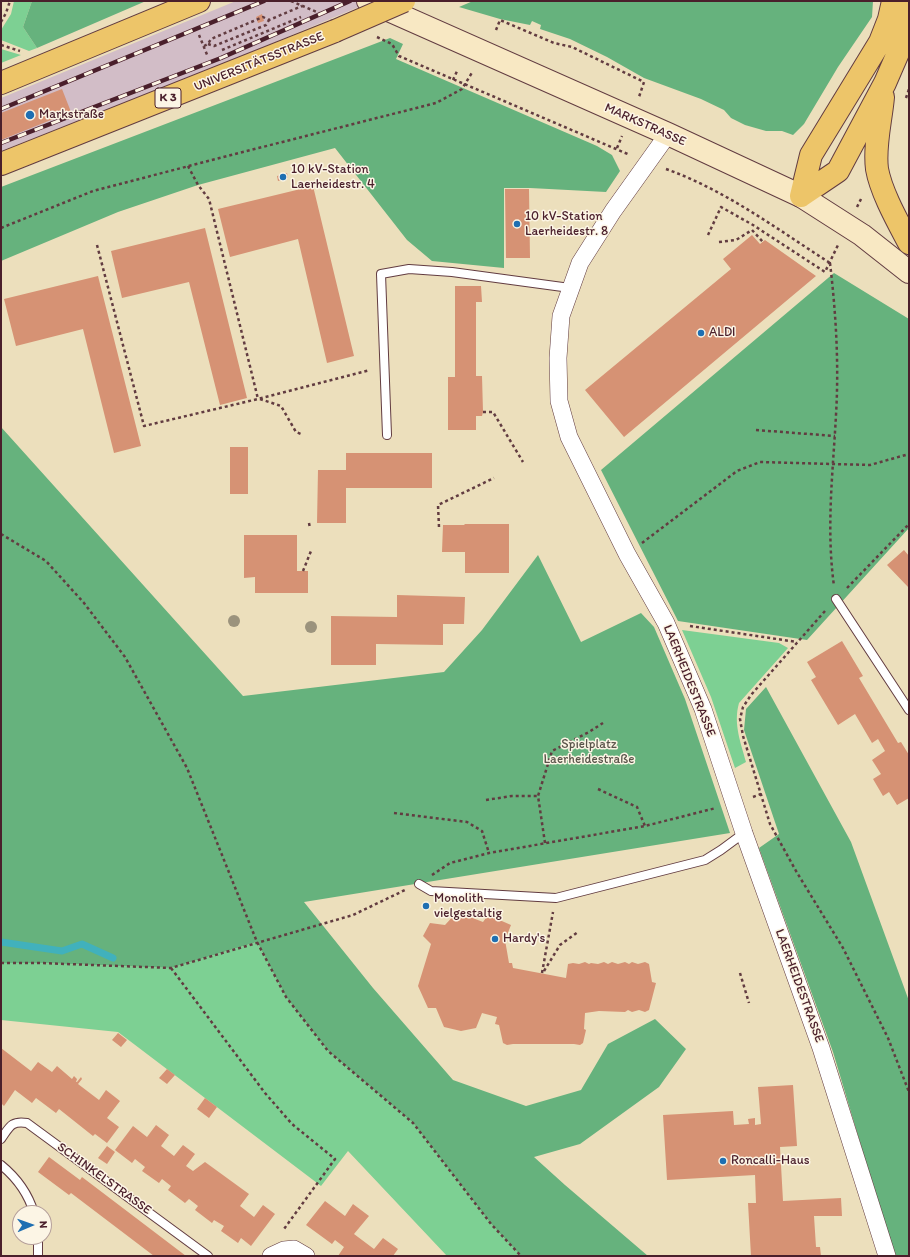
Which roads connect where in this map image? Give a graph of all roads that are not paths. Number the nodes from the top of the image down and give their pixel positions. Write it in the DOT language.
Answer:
graph roads {
  1 [pos="199,1"];
  2 [pos="368,1"];
  3 [pos="404,1"];
  4 [pos="893,1"];
  5 [pos="909,2"];
  6 [pos="1,83"];
  7 [pos="885,83"];
  8 [pos="668,134"];
  9 [pos="1,164"];
  10 [pos="801,196"];
  11 [pos="909,243"];
  12 [pos="909,272"];
  13 [pos="570,288"];
  14 [pos="387,435"];
  15 [pos="836,599"];
  16 [pos="909,710"];
  17 [pos="744,833"];
  18 [pos="419,884"];
  19 [pos="1,1139"];
  20 [pos="1,1165"];
  21 [pos="31,1205"];
  22 [pos="38,1245"];
  23 [pos="277,1253"];
  24 [pos="38,1256"];
  25 [pos="208,1256"];
  26 [pos="306,1256"];
  27 [pos="887,1256"];
  1 -- 6 [label="highway"];
  2 -- 8 [label="main road, MARKSTRASSE"];
  3 -- 9 [label="highway, UNIVERSITÄTSSTRASSE / K 3, bridge"];
  4 -- 10 [label="highway"];
  5 -- 7 [label="highway"];
  7 -- 10 [label="highway"];
  7 -- 11 [label="highway"];
  8 -- 10 [label="main road, MARKSTRASSE"];
  8 -- 13 [label="street, LAERHEIDESTRASSE"];
  10 -- 12 [label="main road, MARKSTRASSE"];
  13 -- 14 [label="lane"];
  13 -- 17 [label="street, LAERHEIDESTRASSE"];
  15 -- 16 [label="lane"];
  17 -- 18 [label="lane"];
  17 -- 27 [label="street, LAERHEIDESTRASSE"];
  19 -- 25 [label="lane, SCHINKELSTRASSE"];
  20 -- 21 [label="lane"];
  22 -- 24 [label="lane"];
  23 -- 26 [label="street"];
}
